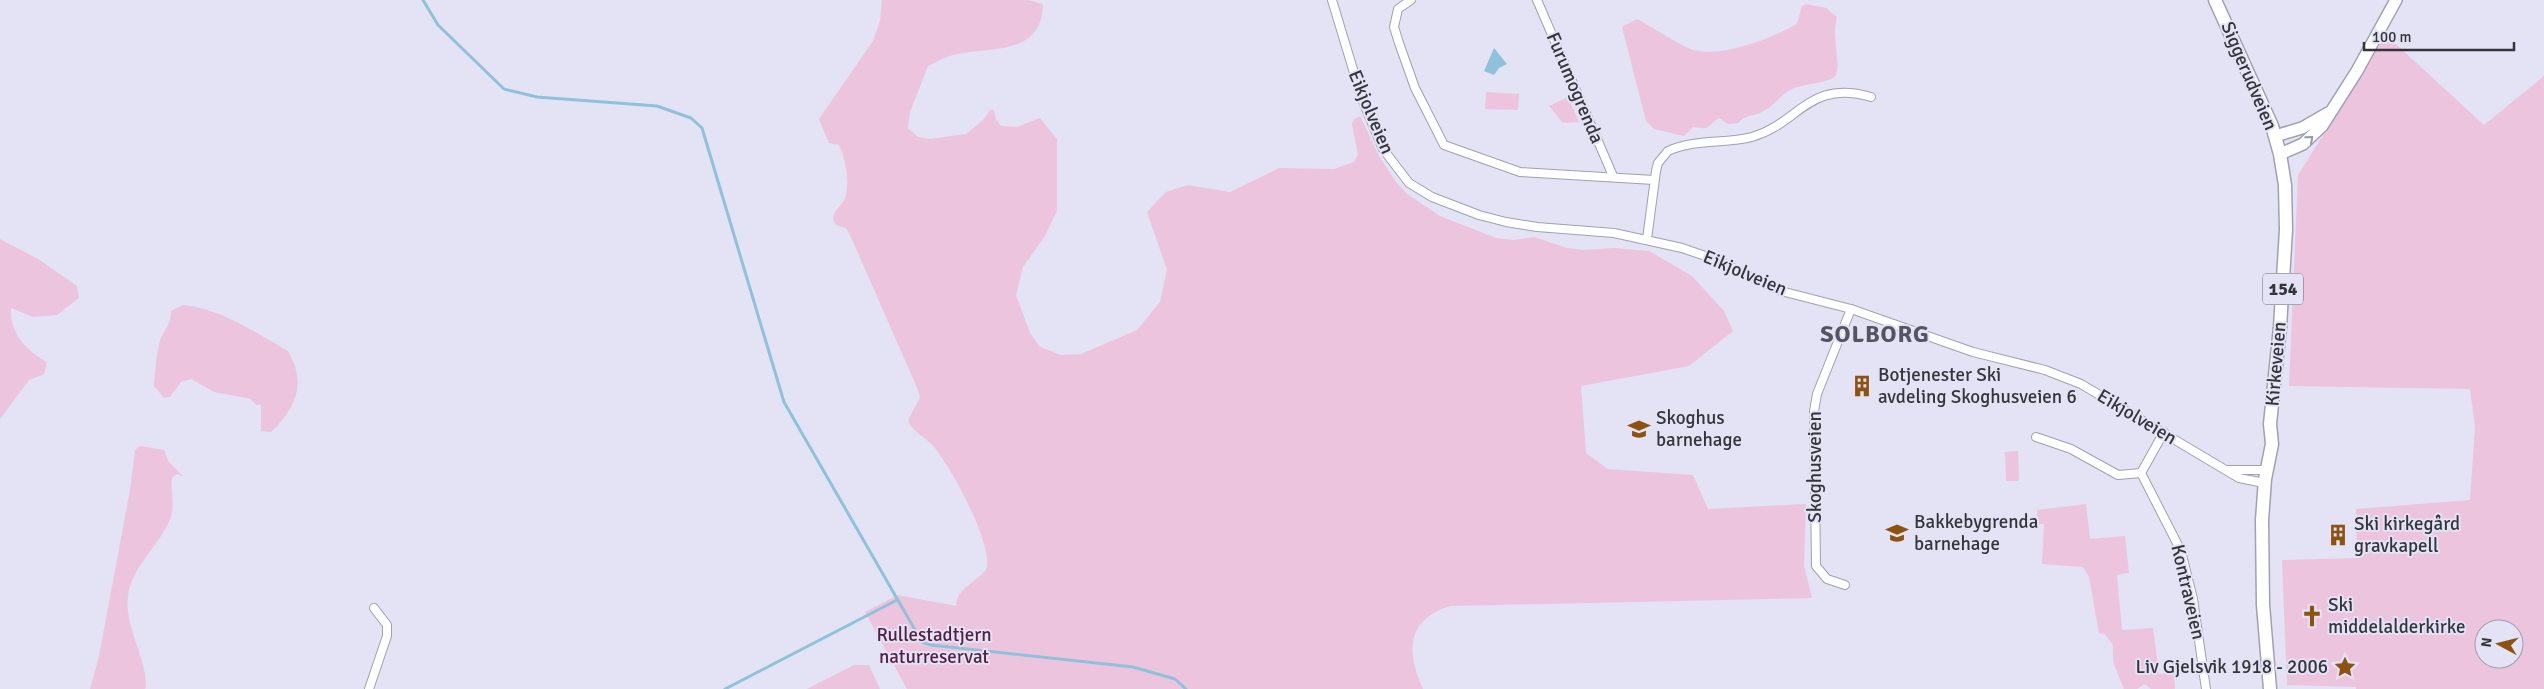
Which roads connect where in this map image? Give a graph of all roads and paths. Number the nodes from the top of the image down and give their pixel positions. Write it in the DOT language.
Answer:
graph roads {
  1 [pos="1332,0"];
  2 [pos="1411,0"];
  3 [pos="1537,0"];
  4 [pos="2215,0"];
  5 [pos="2396,0"];
  6 [pos="1872,97"];
  7 [pos="2329,112"];
  8 [pos="2275,136"];
  9 [pos="2280,154"];
  10 [pos="1613,176"];
  11 [pos="1654,180"];
  12 [pos="1647,239"];
  13 [pos="1851,309"];
  14 [pos="2164,432"];
  15 [pos="2036,437"];
  16 [pos="2227,470"];
  17 [pos="2141,473"];
  18 [pos="2265,475"];
  19 [pos="1845,584"];
  20 [pos="374,608"];
  21 [pos="369,689"];
  22 [pos="2206,689"];
  23 [pos="2270,689"];
  1 -- 12 [label="street, Eikjolveien"];
  2 -- 10 [label="street"];
  3 -- 10 [label="street, Furumogrenda"];
  4 -- 8 [label="main road, Siggerudveien / 154"];
  5 -- 7 [label="main road"];
  6 -- 11 [label="street"];
  7 -- 8 [label="main road"];
  9 -- 7 [label="main road, one-way"];
  8 -- 9 [label="main road, Siggerudveien / 154"];
  9 -- 18 [label="main road, Kirkeveien / 154"];
  10 -- 11 [label="street"];
  11 -- 12 [label="street"];
  12 -- 13 [label="street, Eikjolveien"];
  13 -- 14 [label="street, Eikjolveien"];
  13 -- 19 [label="street, Skoghusveien"];
  14 -- 16 [label="street, Eikjolveien"];
  14 -- 17 [label="street"];
  15 -- 17 [label="street"];
  16 -- 18 [label="street"];
  16 -- 18 [label="street, Eikjolveien"];
  17 -- 22 [label="street, Kontraveien"];
  18 -- 23 [label="main road, Kirkeveien / 154"];
  20 -- 21 [label="street"];
}
